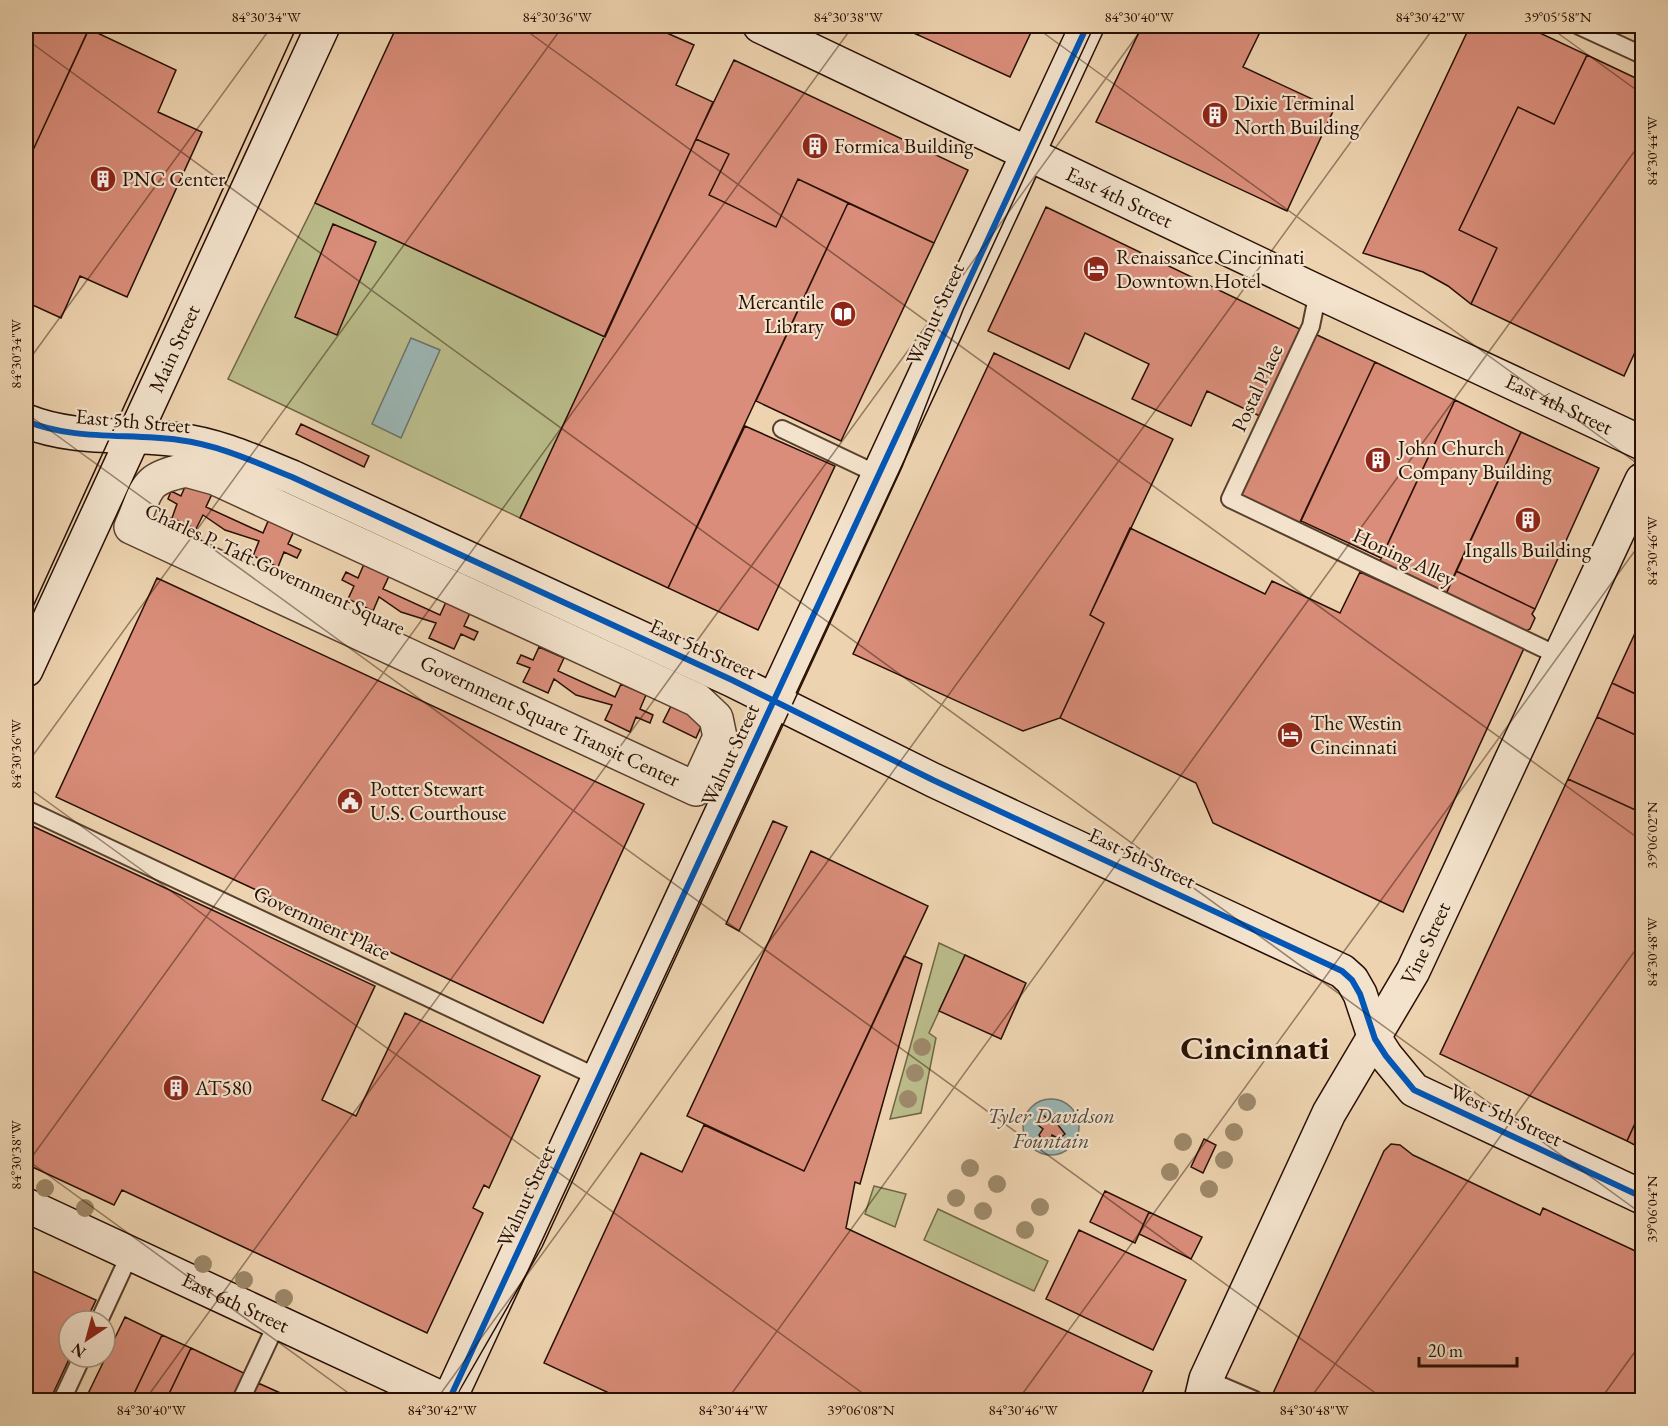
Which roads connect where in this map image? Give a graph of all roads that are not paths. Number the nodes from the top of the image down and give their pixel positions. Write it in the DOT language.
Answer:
graph roads {
  1 [pos="323,26"];
  2 [pos="760,26"];
  3 [pos="1087,26"];
  4 [pos="1579,26"];
  5 [pos="1642,55"];
  6 [pos="1028,153"];
  7 [pos="1318,292"];
  8 [pos="26,421"];
  9 [pos="782,429"];
  10 [pos="131,437"];
  11 [pos="1642,443"];
  12 [pos="879,475"];
  13 [pos="1642,480"];
  14 [pos="1230,500"];
  15 [pos="98,512"];
  16 [pos="131,527"];
  17 [pos="1559,656"];
  18 [pos="26,670"];
  19 [pos="773,702"];
  20 [pos="696,789"];
  21 [pos="726,803"];
  22 [pos="26,809"];
  23 [pos="1375,1039"];
  24 [pos="599,1078"];
  25 [pos="1642,1197"];
  26 [pos="26,1205"];
  27 [pos="130,1254"];
  28 [pos="105,1309"];
  29 [pos="277,1323"];
  30 [pos="77,1369"];
  31 [pos="1203,1390"];
  32 [pos="62,1401"];
  33 [pos="241,1401"];
  34 [pos="447,1401"];
  35 [pos="1255,1401"];
  1 -- 10 [label="street, Main Street"];
  2 -- 6 [label="street, East 4th Street"];
  3 -- 6 [label="street, Walnut Street"];
  4 -- 5 [label="lane"];
  6 -- 7 [label="street, East 4th Street"];
  6 -- 12 [label="street, Walnut Street"];
  7 -- 11 [label="street, East 4th Street"];
  7 -- 14 [label="lane, Postal Place"];
  8 -- 10 [label="street, East 5th Street"];
  9 -- 12 [label="lane"];
  10 -- 15 [label="street, Main Street"];
  10 -- 19 [label="street, East 5th Street"];
  12 -- 19 [label="street, Walnut Street"];
  13 -- 17 [label="street, Vine Street"];
  14 -- 17 [label="lane, Honing Alley"];
  15 -- 16 [label="lane, Charles P. Taft Government Square"];
  15 -- 18 [label="street, Main Street"];
  16 -- 20 [label="lane, Charles P. Taft Government Square"];
  16 -- 20 [label="street, Government Square Transit Center"];
  17 -- 23 [label="street, Vine Street"];
  19 -- 21 [label="street, Walnut Street"];
  19 -- 23 [label="street, East 5th Street"];
  20 -- 21 [label="lane, Charles P. Taft Government Square"];
  21 -- 24 [label="street, Walnut Street"];
  22 -- 24 [label="lane, Government Place"];
  23 -- 25 [label="street, West 5th Street"];
  23 -- 31 [label="street, Vine Street"];
  24 -- 34 [label="street, Walnut Street"];
  26 -- 27 [label="street, East 6th Street"];
  27 -- 28 [label="lane"];
  27 -- 29 [label="street, East 6th Street"];
  29 -- 33 [label="lane"];
  29 -- 34 [label="street, East 6th Street"];
  30 -- 32 [label="lane"];
  31 -- 35 [label="lane"];
}
